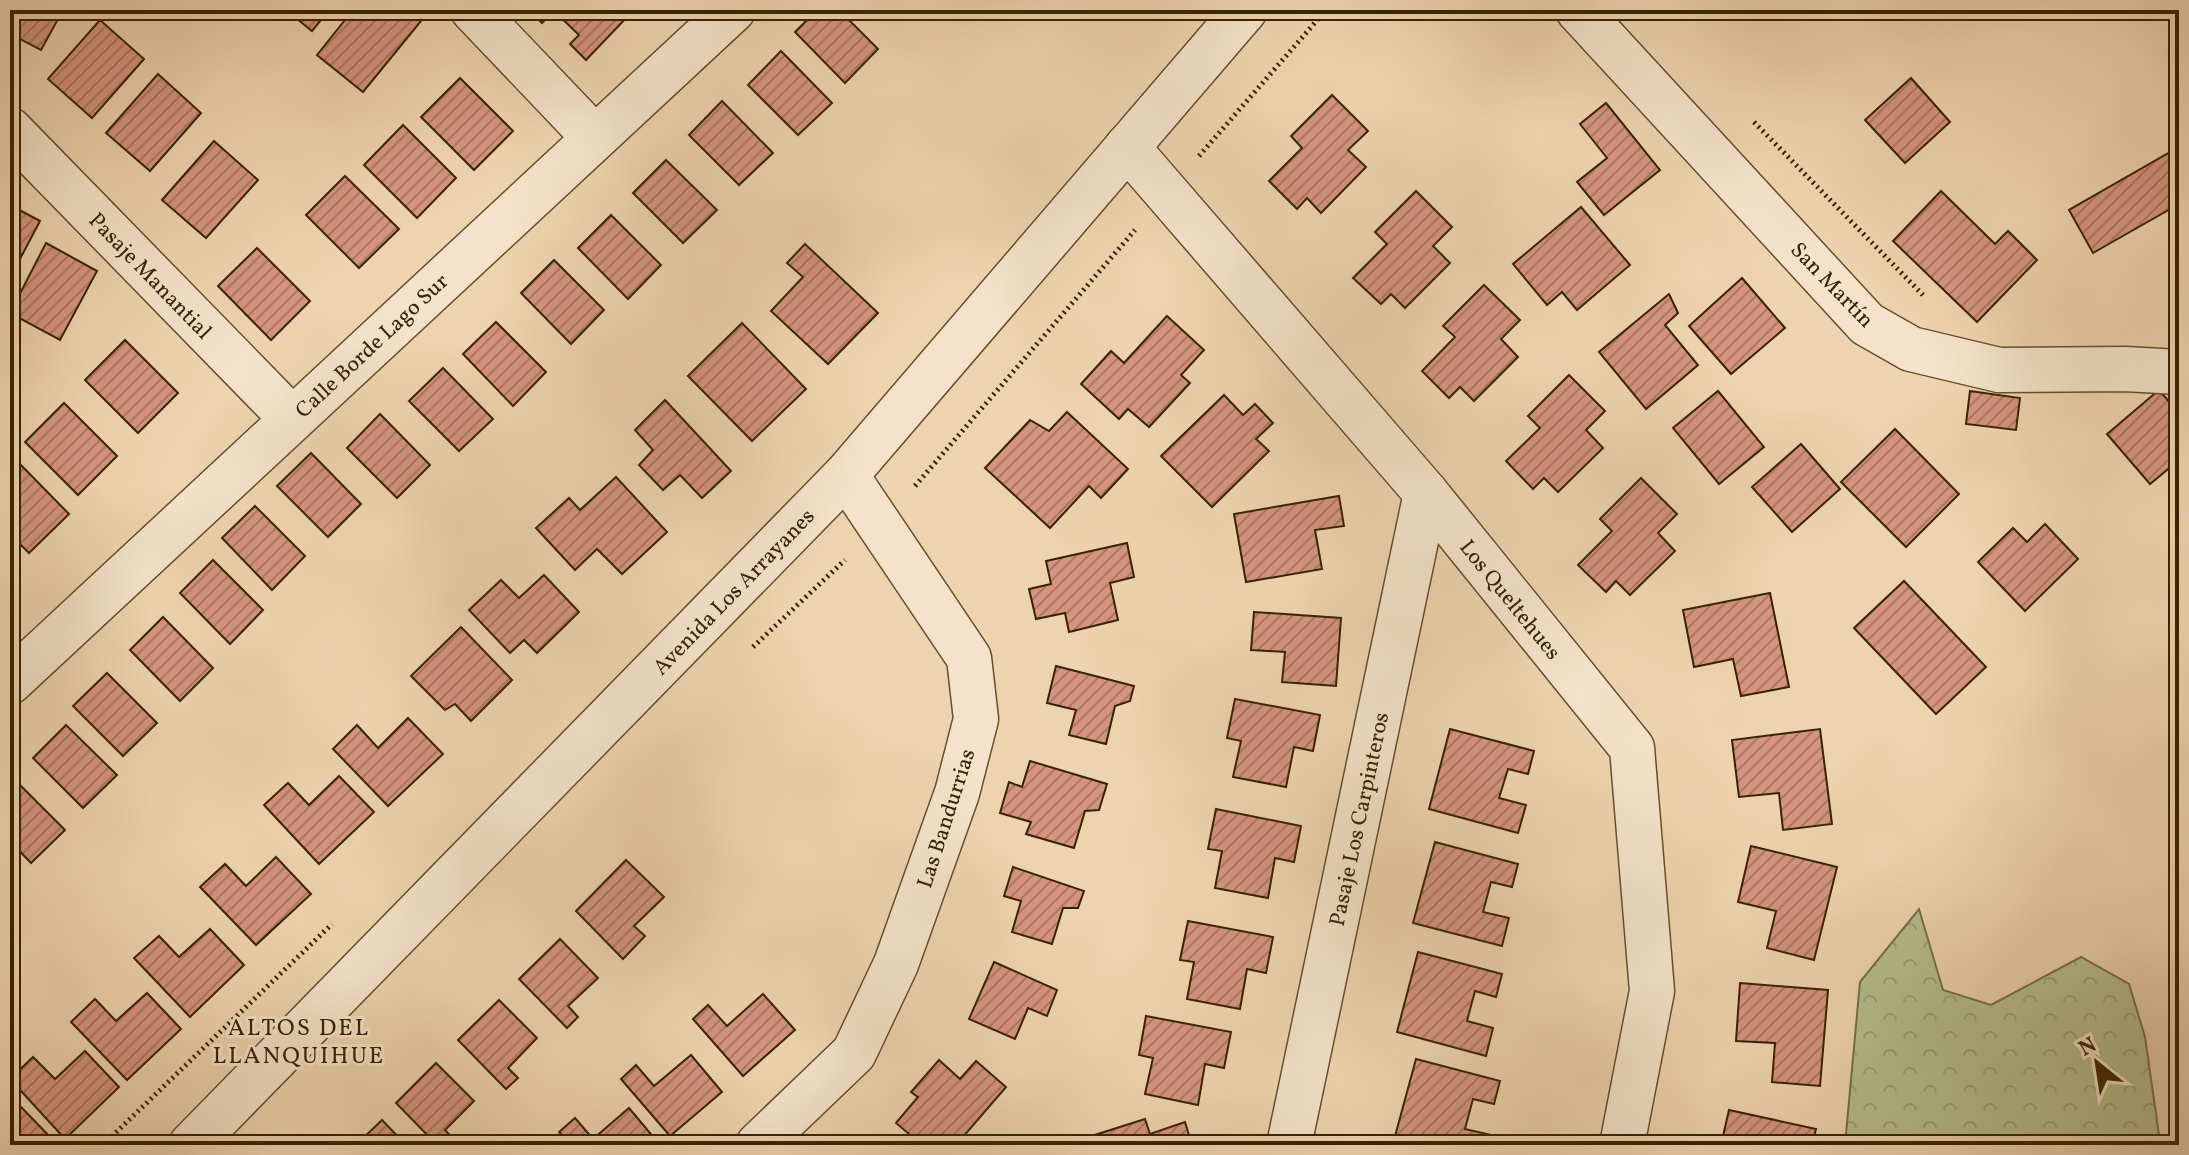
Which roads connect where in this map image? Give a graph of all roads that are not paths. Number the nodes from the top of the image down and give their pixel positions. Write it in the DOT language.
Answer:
graph roads {
  1 [pos="473,10"];
  2 [pos="733,10"];
  3 [pos="1245,10"];
  4 [pos="1578,10"];
  5 [pos="10,130"];
  6 [pos="594,137"];
  7 [pos="1127,147"];
  8 [pos="2179,372"];
  9 [pos="292,419"];
  10 [pos="846,475"];
  11 [pos="1426,493"];
  12 [pos="10,682"];
  13 [pos="191,1145"];
  14 [pos="758,1145"];
  15 [pos="1289,1145"];
  16 [pos="1622,1145"];
  1 -- 6 [label="street"];
  2 -- 6 [label="street, Calle Borde Lago Sur"];
  3 -- 7 [label="street, Avenida Los Arrayanes"];
  4 -- 8 [label="street, San Martín"];
  5 -- 9 [label="street, Pasaje Manantial"];
  6 -- 9 [label="street, Calle Borde Lago Sur"];
  7 -- 10 [label="street, Avenida Los Arrayanes"];
  7 -- 11 [label="street, Los Queltehues"];
  9 -- 12 [label="street, Calle Borde Lago Sur"];
  10 -- 13 [label="street, Avenida Los Arrayanes"];
  10 -- 14 [label="street, Las Bandurrias"];
  11 -- 15 [label="street, Pasaje Los Carpinteros"];
  11 -- 16 [label="street, Los Queltehues"];
}
